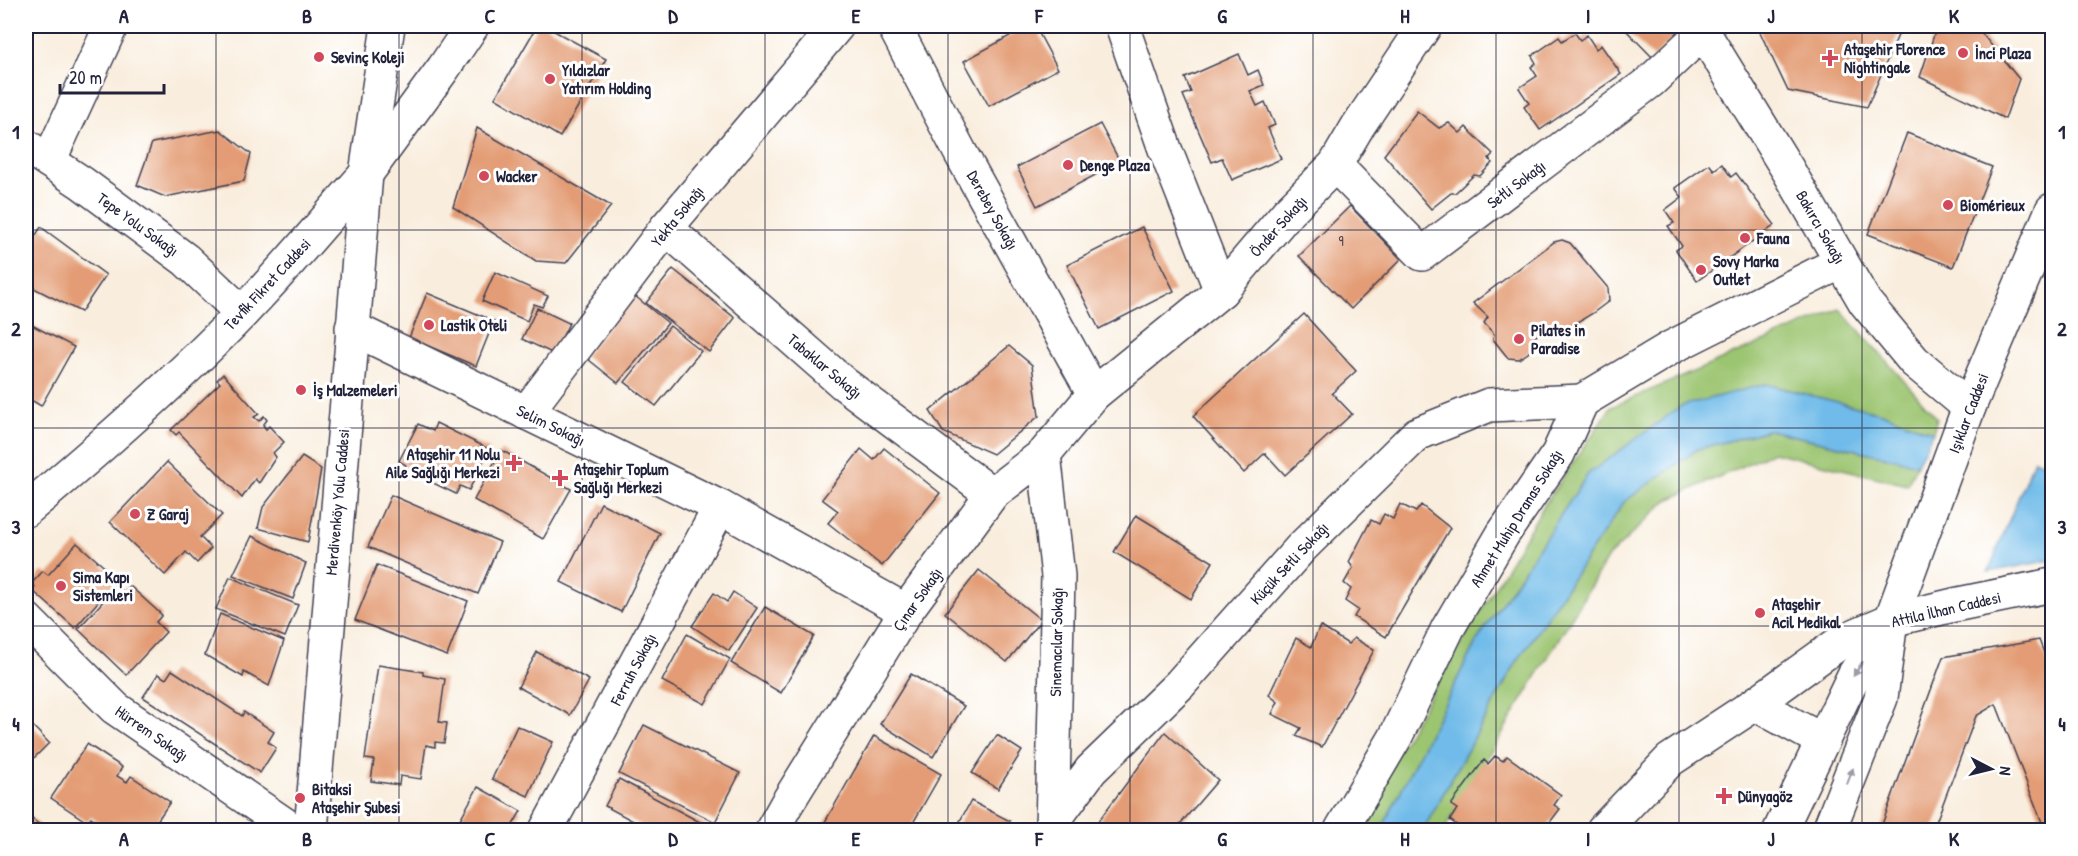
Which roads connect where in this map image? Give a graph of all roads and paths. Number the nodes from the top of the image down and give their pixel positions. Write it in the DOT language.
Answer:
graph roads {
  1 [pos="111,26"];
  2 [pos="388,26"];
  3 [pos="472,26"];
  4 [pos="837,26"];
  5 [pos="894,26"];
  6 [pos="1122,26"];
  7 [pos="1425,26"];
  8 [pos="1704,29"];
  9 [pos="37,154"];
  10 [pos="1335,165"];
  11 [pos="366,174"];
  12 [pos="2052,210"];
  13 [pos="666,228"];
  14 [pos="1841,261"];
  15 [pos="1221,291"];
  16 [pos="242,313"];
  17 [pos="352,328"];
  18 [pos="1094,394"];
  19 [pos="1582,401"];
  20 [pos="1969,407"];
  21 [pos="526,413"];
  22 [pos="1044,454"];
  23 [pos="992,494"];
  24 [pos="720,507"];
  25 [pos="26,510"];
  26 [pos="2052,585"];
  27 [pos="906,611"];
  28 [pos="26,619"];
  29 [pos="1891,620"];
  30 [pos="1755,704"];
  31 [pos="1823,741"];
  32 [pos="1052,827"];
  33 [pos="293,831"];
  34 [pos="311,831"];
  35 [pos="546,831"];
  36 [pos="772,831"];
  37 [pos="1341,831"];
  38 [pos="1603,831"];
  39 [pos="1780,831"];
  40 [pos="1829,831"];
  1 -- 9 [label="street"];
  2 -- 11 [label="street, Merdivenköy Yolu Caddesi"];
  3 -- 11 [label="street, Tevfik Fikret Caddesi"];
  4 -- 13 [label="street, Yekta Sokağı"];
  5 -- 18 [label="street, Derebey Sokağı"];
  6 -- 15 [label="street"];
  7 -- 10 [label="street, Önder Sokağı"];
  8 -- 10 [label="street, Setli Sokağı"];
  8 -- 14 [label="street, Bakırcı Sokağı"];
  9 -- 16 [label="street, Tepe Yolu Sokağı"];
  10 -- 15 [label="street, Önder Sokağı"];
  11 -- 16 [label="street, Tevfik Fikret Caddesi"];
  11 -- 17 [label="street, Merdivenköy Yolu Caddesi"];
  12 -- 20 [label="street, Işıklar Caddesi"];
  13 -- 21 [label="street, Yekta Sokağı"];
  13 -- 23 [label="street, Tabaklar Sokağı"];
  14 -- 19 [label="street"];
  14 -- 20 [label="street, Bakırcı Sokağı"];
  15 -- 18 [label="street, Önder Sokağı"];
  16 -- 25 [label="street, Tevfik Fikret Caddesi"];
  17 -- 21 [label="street, Selim Sokağı"];
  17 -- 34 [label="street, Merdivenköy Yolu Caddesi"];
  18 -- 22 [label="street, Çınar Sokağı"];
  19 -- 32 [label="street, Küçük Setli Sokağı"];
  19 -- 37 [label="street, Ahmet Muhip Dranas Sokağı"];
  20 -- 29 [label="street, Işıklar Caddesi"];
  21 -- 24 [label="street, Selim Sokağı"];
  22 -- 23 [label="street, Çınar Sokağı"];
  22 -- 32 [label="street, Sinemacılar Sokağı"];
  23 -- 27 [label="street, Çınar Sokağı"];
  24 -- 27 [label="street, Selim Sokağı"];
  24 -- 35 [label="street, Ferruh Sokağı"];
  26 -- 29 [label="street, Attila İlhan Caddesi"];
  27 -- 36 [label="street, Çınar Sokağı"];
  28 -- 33 [label="street, Hürrem Sokağı"];
  29 -- 30 [label="street, Attila İlhan Caddesi"];
  29 -- 31 [label="street, Işıklar Caddesi, one-way"];
  40 -- 29 [label="street, Işıklar Caddesi, one-way"];
  30 -- 31 [label="street"];
  30 -- 38 [label="street, Attila İlhan Caddesi"];
  31 -- 39 [label="street, Işıklar Caddesi"];
}
